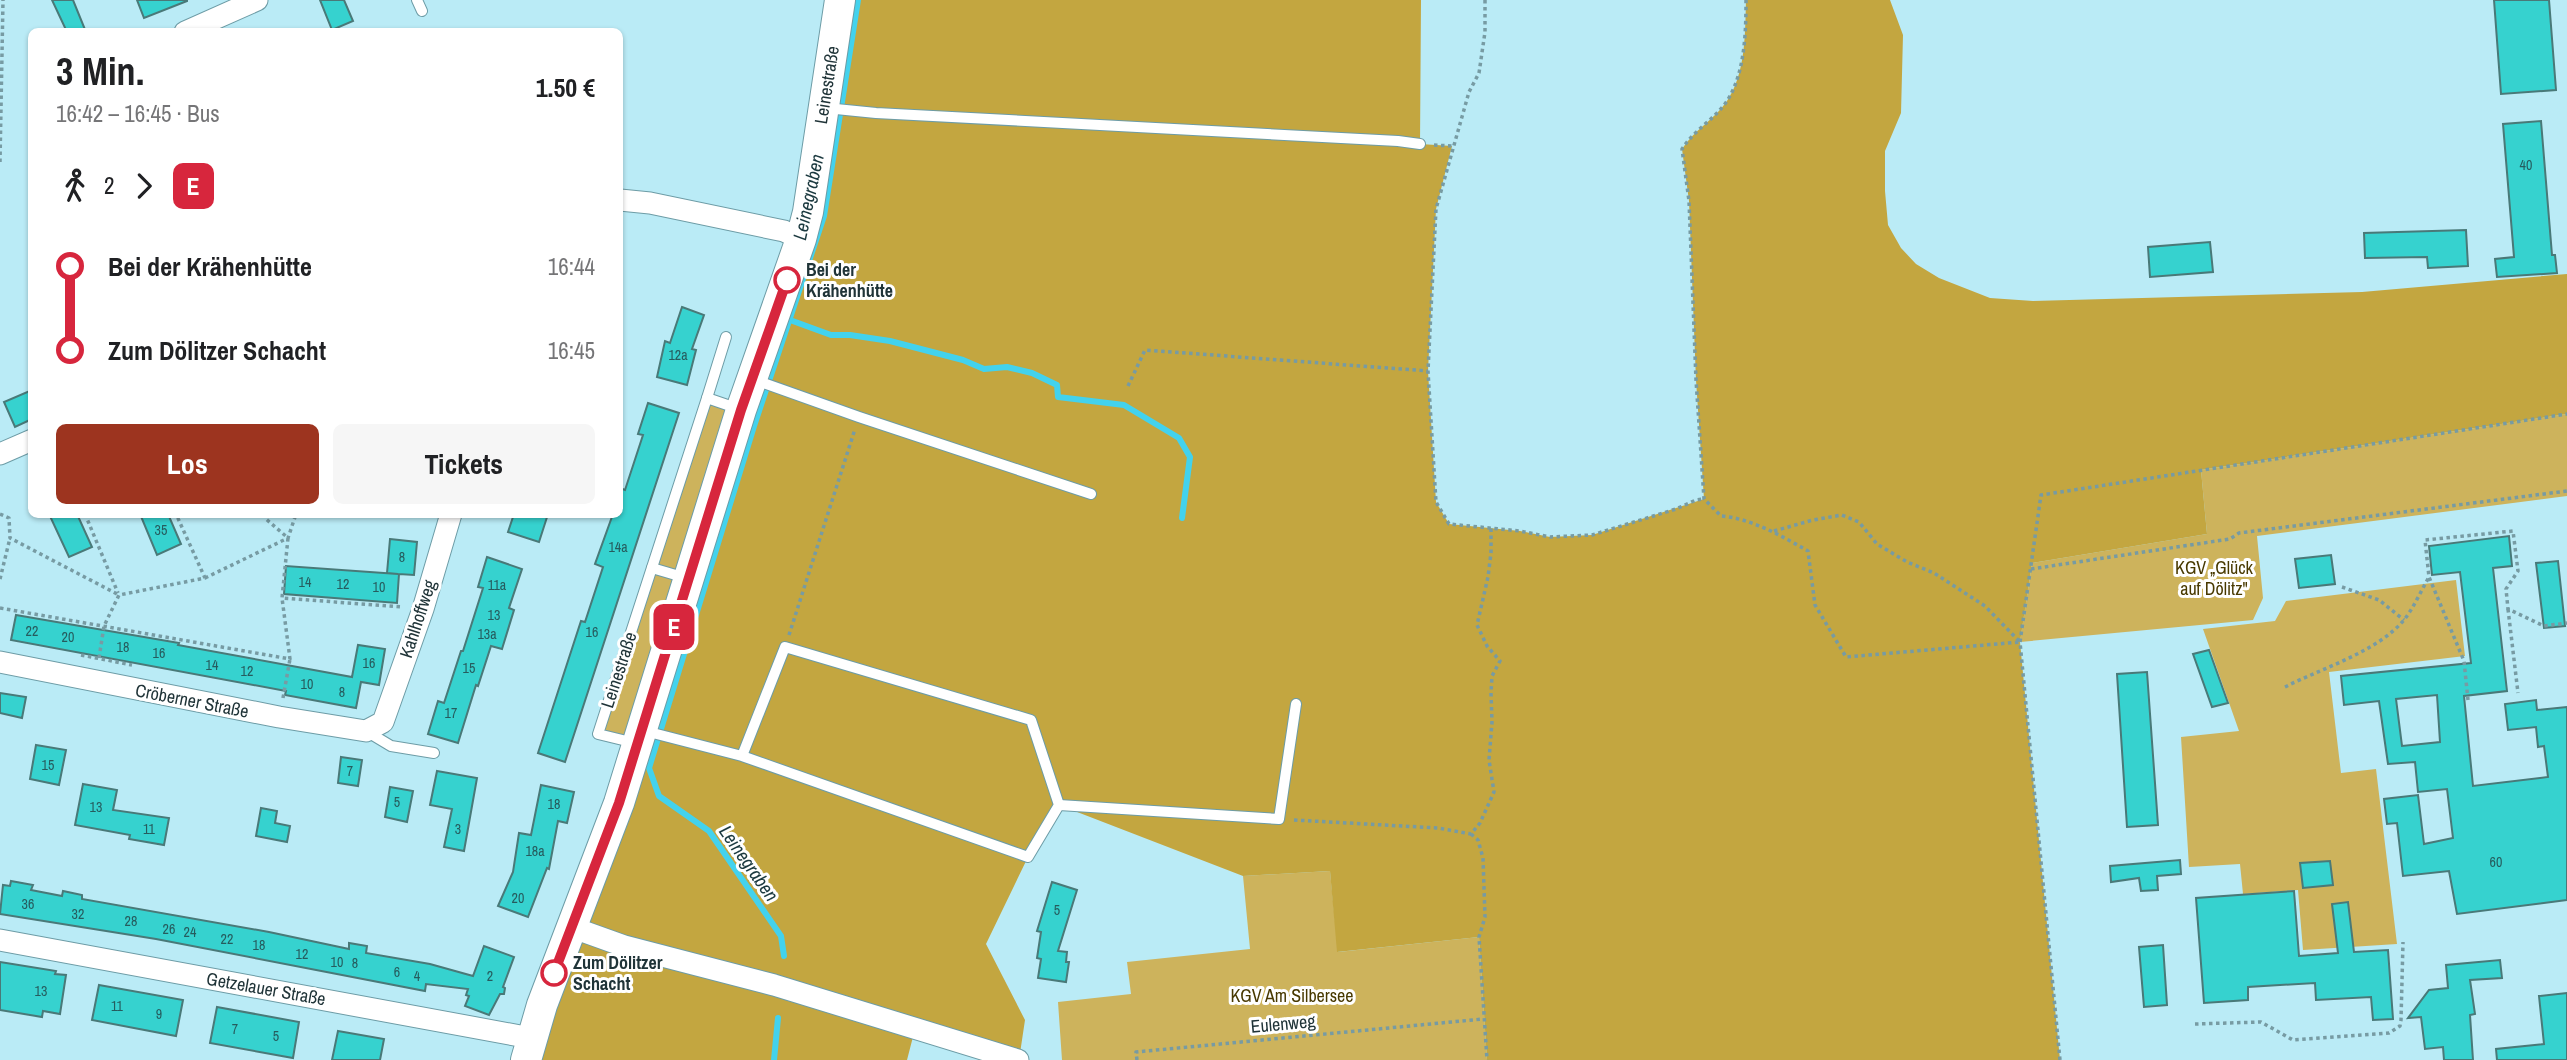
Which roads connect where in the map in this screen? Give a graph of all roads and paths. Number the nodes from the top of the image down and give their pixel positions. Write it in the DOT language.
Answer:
graph roads {
  1 [pos="3,0"];
  2 [pos="257,0"];
  3 [pos="417,0"];
  4 [pos="841,0"];
  5 [pos="1485,0"];
  6 [pos="1746,0"];
  7 [pos="422,11"];
  8 [pos="194,28"];
  9 [pos="835,109"];
  10 [pos="1420,144"];
  11 [pos="0,162"];
  12 [pos="623,200"];
  13 [pos="801,239"];
  14 [pos="726,337"];
  15 [pos="1428,371"];
  16 [pos="763,383"];
  17 [pos="1128,386"];
  18 [pos="707,398"];
  19 [pos="741,410"];
  20 [pos="2567,414"];
  21 [pos="859,417"];
  22 [pos="28,442"];
  23 [pos="0,454"];
  24 [pos="2567,491"];
  25 [pos="1091,494"];
  26 [pos="1704,499"];
  27 [pos="0,514"];
  28 [pos="87,518"];
  29 [pos="178,518"];
  30 [pos="265,518"];
  31 [pos="295,518"];
  32 [pos="450,518"];
  33 [pos="1491,528"];
  34 [pos="1773,531"];
  35 [pos="10,538"];
  36 [pos="288,538"];
  37 [pos="652,568"];
  38 [pos="2031,569"];
  39 [pos="2429,577"];
  40 [pos="205,578"];
  41 [pos="0,579"];
  42 [pos="688,579"];
  43 [pos="2342,587"];
  44 [pos="119,595"];
  45 [pos="282,598"];
  46 [pos="0,608"];
  47 [pos="423,608"];
  48 [pos="2508,609"];
  49 [pos="2404,620"];
  50 [pos="2567,623"];
  51 [pos="104,626"];
  52 [pos="2020,642"];
  53 [pos="785,647"];
  54 [pos="99,658"];
  55 [pos="290,659"];
  56 [pos="0,662"];
  57 [pos="2285,687"];
  58 [pos="2518,694"];
  59 [pos="2468,700"];
  60 [pos="1296,704"];
  61 [pos="279,718"];
  62 [pos="375,727"];
  63 [pos="650,736"];
  64 [pos="434,753"];
  65 [pos="743,756"];
  66 [pos="1059,805"];
  67 [pos="1279,819"];
  68 [pos="1471,834"];
  69 [pos="571,927"];
  70 [pos="0,940"];
  71 [pos="2403,942"];
  72 [pos="1483,1019"];
  73 [pos="2195,1024"];
  74 [pos="529,1049"];
  75 [pos="1018,1060"];
  76 [pos="1137,1060"];
  77 [pos="1487,1060"];
  78 [pos="2060,1060"];
  1 -- 11 [label="path"];
  2 -- 8 [label="street"];
  3 -- 7 [label="lane"];
  4 -- 9 [label="main road, Leinestraße"];
  5 -- 15 [label="path"];
  6 -- 26 [label="path"];
  9 -- 10 [label="lane"];
  9 -- 13 [label="main road, Leinestraße"];
  12 -- 13 [label="street"];
  13 -- 16 [label="main road, Leinestraße"];
  14 -- 18 [label="lane, Leinestraße"];
  15 -- 17 [label="path"];
  15 -- 33 [label="path"];
  16 -- 19 [label="main road, Leinestraße"];
  16 -- 21 [label="lane"];
  18 -- 19 [label="lane"];
  18 -- 37 [label="lane, Leinestraße"];
  19 -- 42 [label="main road, Leinestraße"];
  20 -- 38 [label="path"];
  21 -- 25 [label="lane"];
  21 -- 53 [label="path"];
  22 -- 23 [label="street"];
  24 -- 38 [label="path"];
  26 -- 33 [label="path"];
  26 -- 34 [label="path"];
  27 -- 35 [label="path"];
  28 -- 44 [label="path"];
  29 -- 40 [label="path"];
  30 -- 36 [label="path"];
  31 -- 36 [label="path"];
  32 -- 47 [label="street, Kahlhoffweg"];
  33 -- 68 [label="path"];
  34 -- 52 [label="path"];
  34 -- 52 [label="path"];
  35 -- 41 [label="path"];
  35 -- 44 [label="path"];
  36 -- 40 [label="path"];
  36 -- 45 [label="path"];
  37 -- 42 [label="lane"];
  37 -- 63 [label="lane, Leinestraße"];
  38 -- 52 [label="path"];
  39 -- 48 [label="path"];
  39 -- 49 [label="path"];
  39 -- 59 [label="path"];
  40 -- 44 [label="path"];
  42 -- 63 [label="main road, Leinestraße"];
  43 -- 49 [label="path"];
  44 -- 51 [label="path"];
  45 -- 47 [label="path"];
  45 -- 55 [label="path"];
  46 -- 51 [label="path"];
  47 -- 62 [label="street, Kahlhoffweg"];
  48 -- 50 [label="path"];
  48 -- 58 [label="path"];
  49 -- 57 [label="path"];
  51 -- 54 [label="path"];
  51 -- 55 [label="path"];
  52 -- 78 [label="path"];
  53 -- 65 [label="lane"];
  53 -- 66 [label="lane"];
  55 -- 61 [label="path"];
  56 -- 61 [label="street, Cröberner Straße"];
  60 -- 67 [label="lane"];
  61 -- 62 [label="street, Cröberner Straße"];
  62 -- 64 [label="lane"];
  63 -- 65 [label="lane"];
  63 -- 69 [label="main road, Leinestraße"];
  65 -- 66 [label="lane"];
  66 -- 67 [label="lane"];
  67 -- 68 [label="path"];
  68 -- 72 [label="path"];
  69 -- 74 [label="main road, Leinestraße"];
  69 -- 75 [label="street"];
  70 -- 74 [label="street, Getzelauer Straße"];
  71 -- 73 [label="path"];
  72 -- 76 [label="path, Eulenweg"];
  72 -- 77 [label="path"];
}
